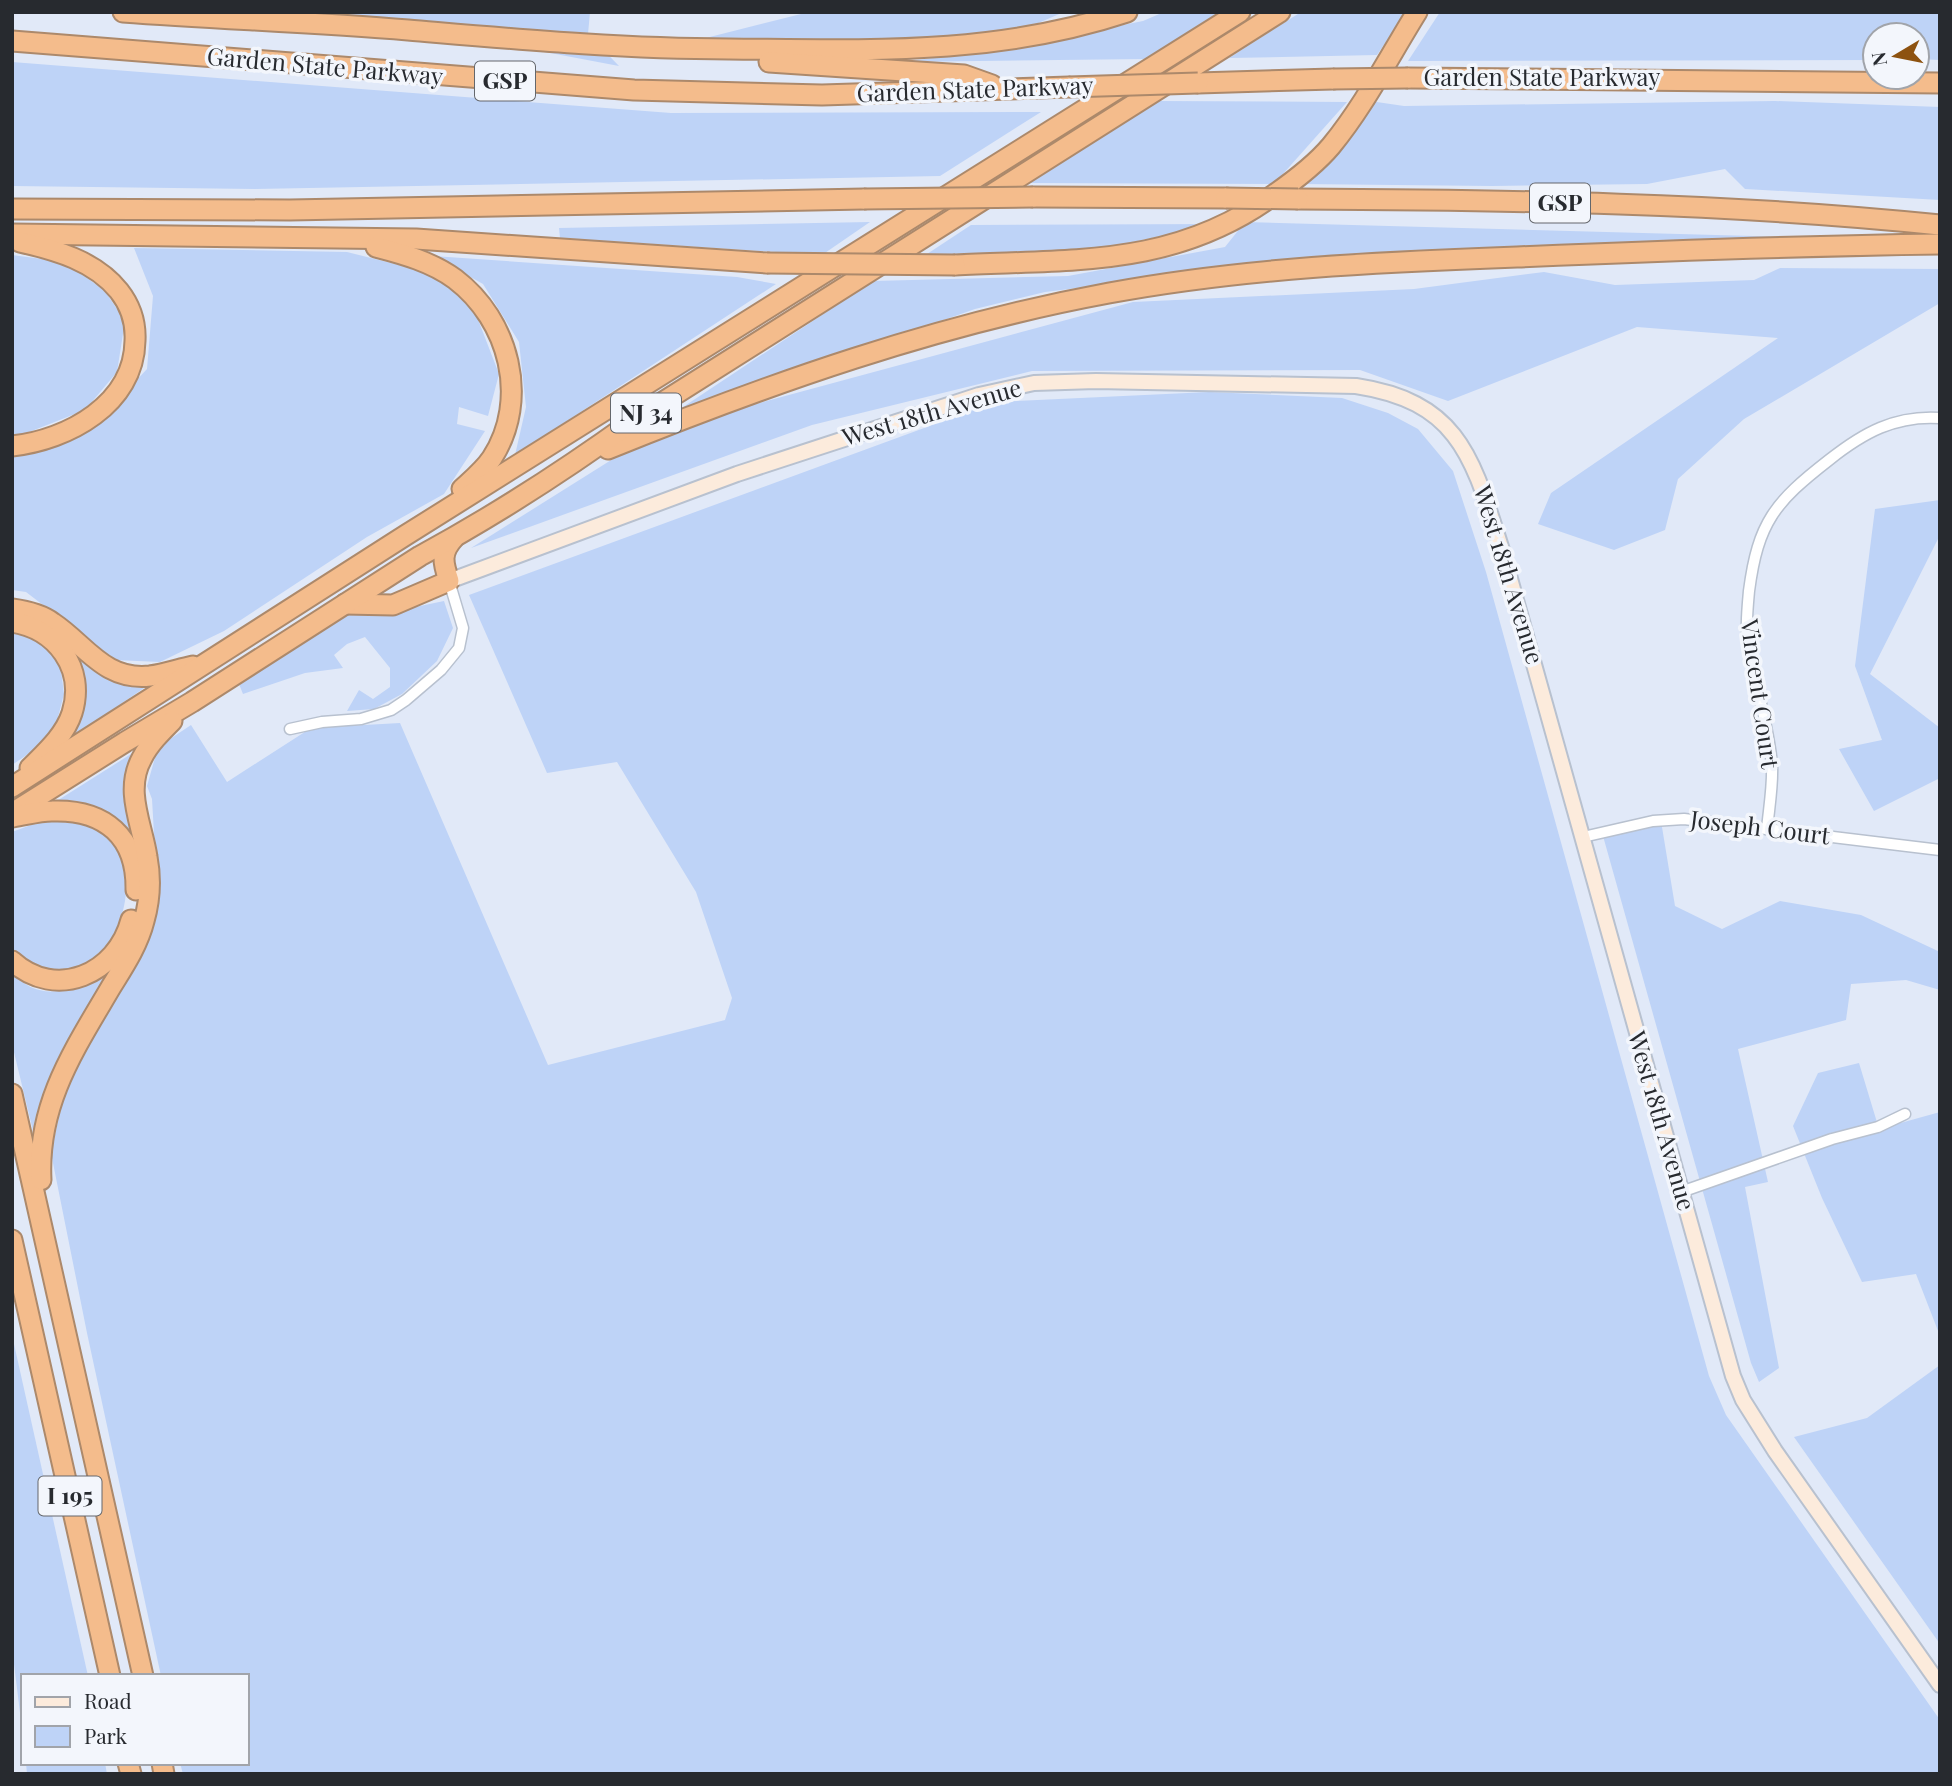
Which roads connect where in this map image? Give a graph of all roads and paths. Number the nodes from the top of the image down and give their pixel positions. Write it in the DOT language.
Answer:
graph roads {
  1 [pos="123,12"];
  2 [pos="225,12"];
  3 [pos="1127,12"];
  4 [pos="1240,12"];
  5 [pos="1280,12"];
  6 [pos="1417,12"];
  7 [pos="247,20"];
  8 [pos="12,41"];
  9 [pos="671,50"];
  10 [pos="1940,83"];
  11 [pos="999,88"];
  12 [pos="12,209"];
  13 [pos="1940,225"];
  14 [pos="12,234"];
  15 [pos="347,239"];
  16 [pos="12,240"];
  17 [pos="1940,244"];
  18 [pos="1940,418"];
  19 [pos="12,446"];
  20 [pos="578,461"];
  21 [pos="406,535"];
  22 [pos="454,537"];
  23 [pos="449,581"];
  24 [pos="345,604"];
  25 [pos="12,608"];
  26 [pos="12,622"];
  27 [pos="208,662"];
  28 [pos="192,702"];
  29 [pos="290,729"];
  30 [pos="12,786"];
  31 [pos="12,815"];
  32 [pos="1767,829"];
  33 [pos="1583,837"];
  34 [pos="1940,850"];
  35 [pos="12,961"];
  36 [pos="12,1094"];
  37 [pos="1905,1114"];
  38 [pos="1681,1192"];
  39 [pos="43,1230"];
  40 [pos="12,1240"];
  41 [pos="110,1674"];
  42 [pos="143,1674"];
  43 [pos="1940,1685"];
  1 -- 7 [label="highway"];
  2 -- 7 [label="highway"];
  3 -- 9 [label="highway"];
  4 -- 21 [label="highway, NJ 34"];
  5 -- 20 [label="highway, NJ 34"];
  6 -- 15 [label="highway, bridge"];
  7 -- 9 [label="highway"];
  8 -- 11 [label="highway, Garden State Parkway / GSP"];
  9 -- 11 [label="highway"];
  10 -- 11 [label="highway, Garden State Parkway / GSP, bridge"];
  12 -- 13 [label="highway, GSP, bridge"];
  14 -- 15 [label="highway"];
  15 -- 21 [label="highway"];
  16 -- 19 [label="highway"];
  17 -- 20 [label="highway"];
  18 -- 32 [label="street, Vincent Court"];
  20 -- 22 [label="highway, NJ 34"];
  21 -- 27 [label="highway, NJ 34"];
  22 -- 23 [label="highway"];
  22 -- 24 [label="highway, NJ 34"];
  23 -- 24 [label="highway"];
  23 -- 29 [label="street"];
  23 -- 33 [label="street, West 18th Avenue"];
  24 -- 28 [label="highway, NJ 34"];
  25 -- 27 [label="highway"];
  26 -- 30 [label="highway"];
  27 -- 30 [label="highway, NJ 34"];
  28 -- 31 [label="highway, NJ 34"];
  28 -- 39 [label="highway"];
  31 -- 35 [label="highway"];
  32 -- 33 [label="street, Joseph Court"];
  32 -- 34 [label="street, Joseph Court"];
  33 -- 38 [label="street, West 18th Avenue"];
  36 -- 39 [label="highway, I 195"];
  37 -- 38 [label="street"];
  38 -- 43 [label="street, West 18th Avenue"];
  39 -- 42 [label="highway, I 195"];
  40 -- 41 [label="highway, I 195"];
}
